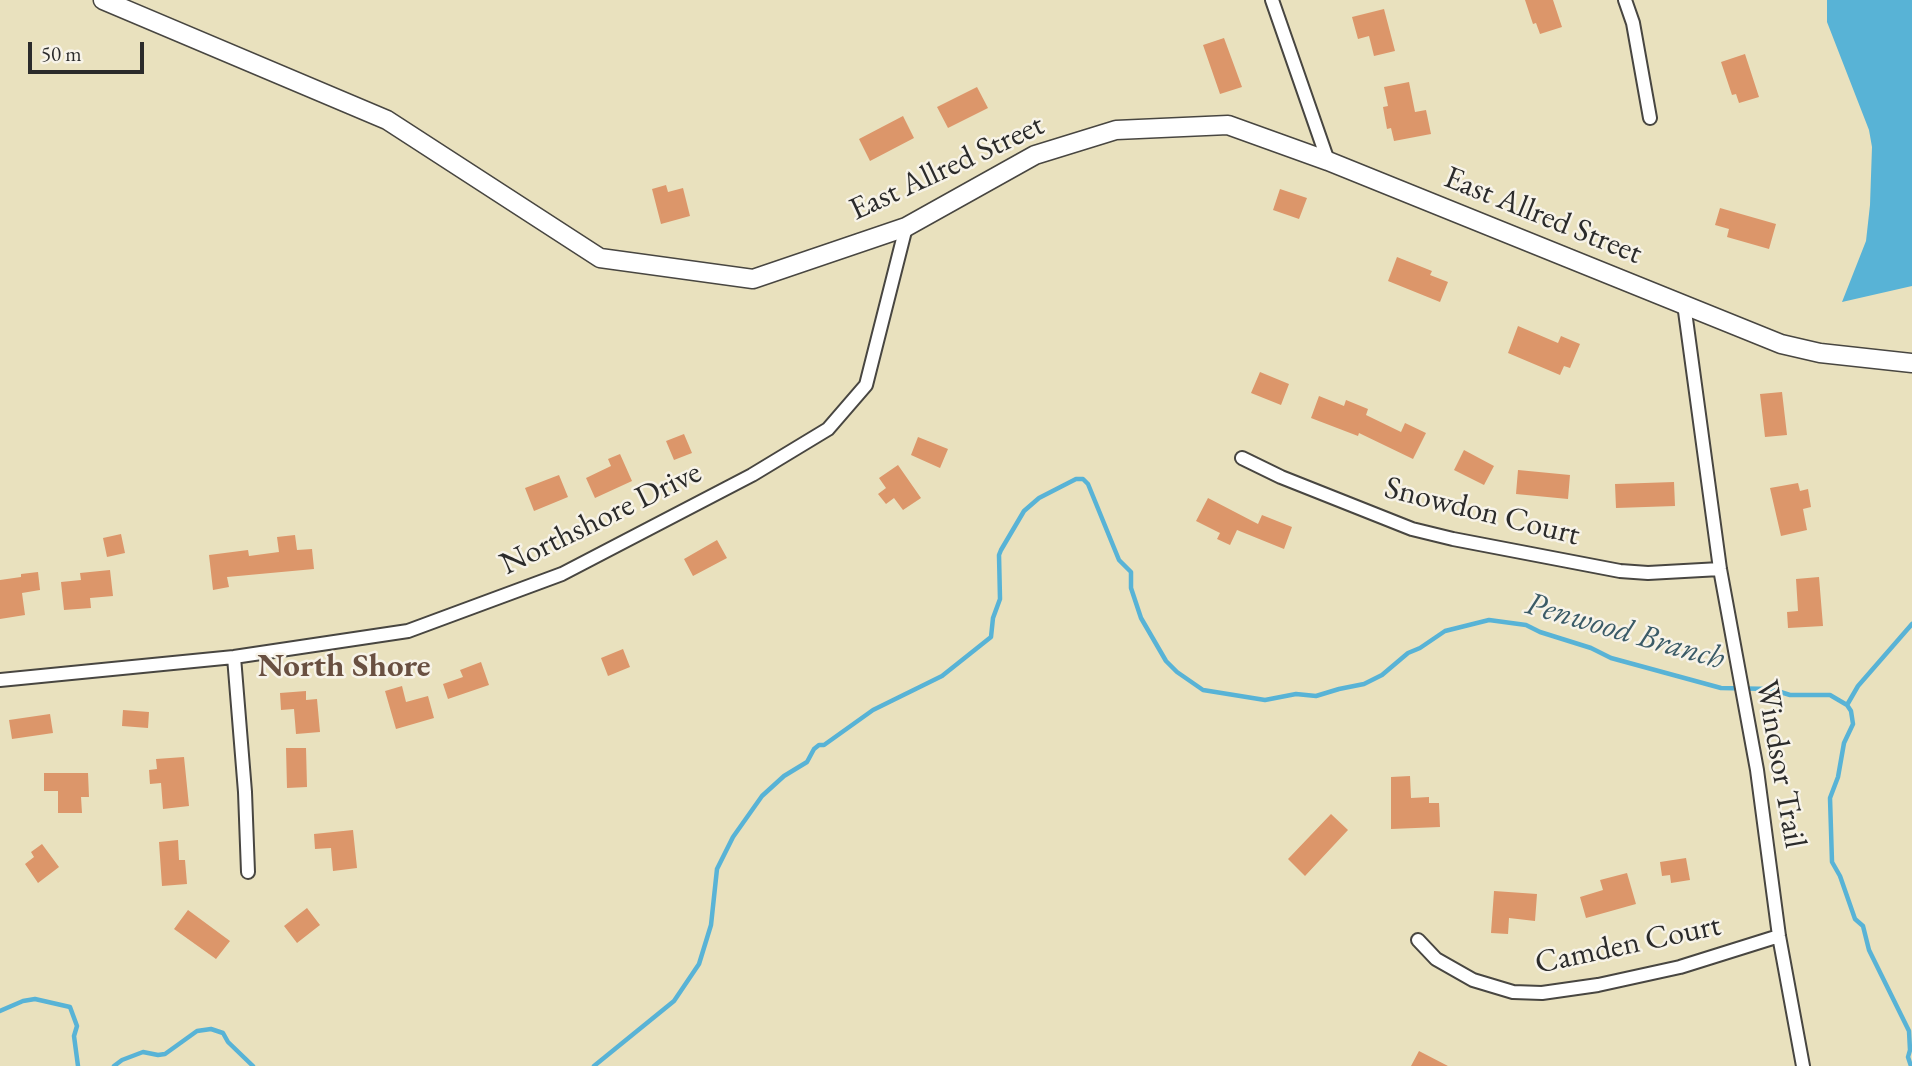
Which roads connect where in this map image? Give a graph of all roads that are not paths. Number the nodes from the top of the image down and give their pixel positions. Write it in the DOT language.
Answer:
graph roads {
  1 [pos="103,0"];
  2 [pos="1272,0"];
  3 [pos="1625,0"];
  4 [pos="1650,118"];
  5 [pos="1328,161"];
  6 [pos="906,227"];
  7 [pos="1684,304"];
  8 [pos="1912,363"];
  9 [pos="1242,458"];
  10 [pos="1720,569"];
  11 [pos="234,657"];
  12 [pos="0,681"];
  13 [pos="248,872"];
  14 [pos="1779,936"];
  15 [pos="1418,940"];
  16 [pos="1803,1066"];
  1 -- 6 [label="street, East Allred Street"];
  2 -- 5 [label="street"];
  3 -- 4 [label="street"];
  5 -- 6 [label="street, East Allred Street"];
  5 -- 7 [label="street, East Allred Street"];
  6 -- 11 [label="street, Northshore Drive"];
  7 -- 8 [label="street, East Allred Street"];
  7 -- 10 [label="street, Windsor Trail"];
  9 -- 10 [label="street, Snowdon Court"];
  10 -- 14 [label="street, Windsor Trail"];
  11 -- 12 [label="street, Northshore Drive"];
  11 -- 13 [label="street"];
  14 -- 15 [label="street, Camden Court"];
  14 -- 16 [label="street, Windsor Trail"];
}
